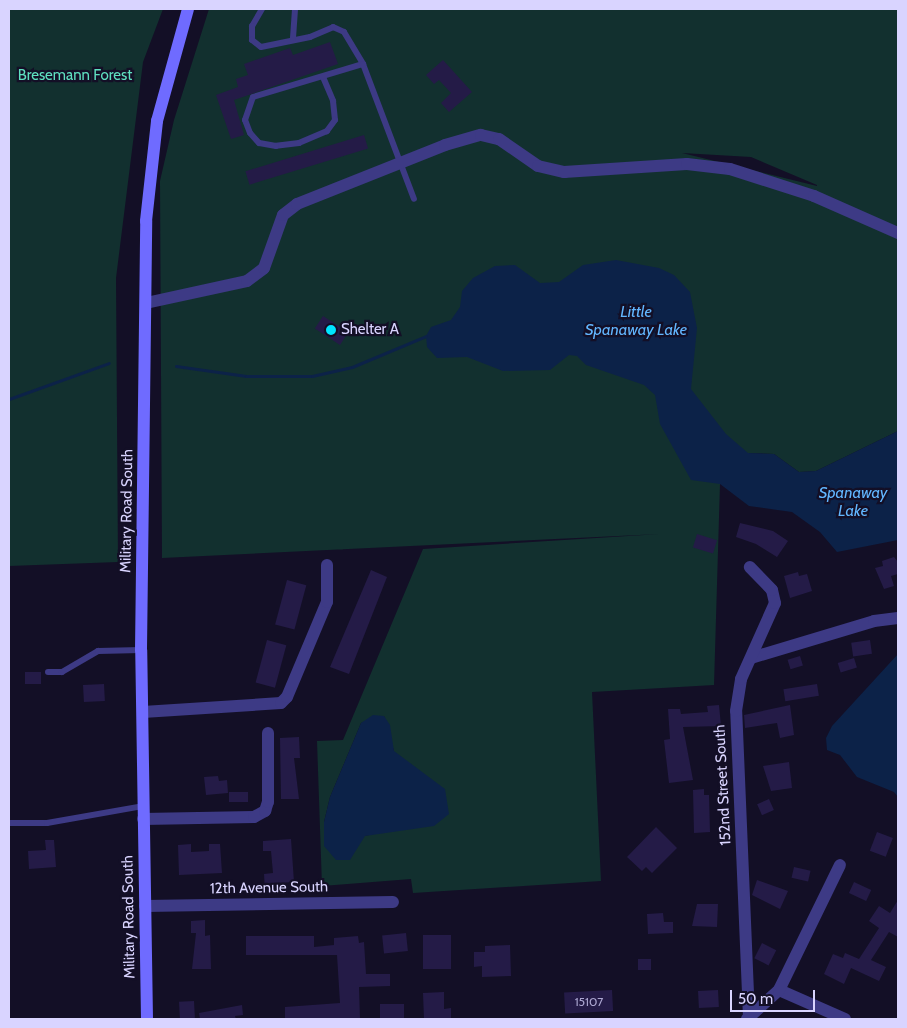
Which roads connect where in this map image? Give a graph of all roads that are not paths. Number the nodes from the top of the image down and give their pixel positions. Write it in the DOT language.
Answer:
graph roads {
  1 [pos="188,9"];
  2 [pos="262,9"];
  3 [pos="295,9"];
  4 [pos="293,38"];
  5 [pos="363,64"];
  6 [pos="323,77"];
  7 [pos="402,163"];
  8 [pos="414,199"];
  9 [pos="898,233"];
  10 [pos="146,303"];
  11 [pos="328,566"];
  12 [pos="750,567"];
  13 [pos="898,618"];
  14 [pos="141,650"];
  15 [pos="751,658"];
  16 [pos="48,672"];
  17 [pos="143,712"];
  18 [pos="268,733"];
  19 [pos="143,812"];
  20 [pos="9,823"];
  21 [pos="840,865"];
  22 [pos="393,902"];
  23 [pos="145,906"];
  24 [pos="779,990"];
  25 [pos="748,1018"];
  26 [pos="147,1019"];
  27 [pos="845,1019"];
  1 -- 10 [label="main road, Military Road South"];
  2 -- 4 [label="lane"];
  3 -- 4 [label="lane"];
  4 -- 5 [label="lane"];
  5 -- 6 [label="lane"];
  5 -- 7 [label="lane"];
  6 -- 6 [label="lane"];
  7 -- 8 [label="lane"];
  7 -- 9 [label="street"];
  7 -- 10 [label="street"];
  10 -- 14 [label="main road, Military Road South"];
  11 -- 17 [label="street"];
  12 -- 15 [label="street, 152nd Street South"];
  13 -- 15 [label="street"];
  14 -- 16 [label="lane"];
  14 -- 17 [label="main road, Military Road South"];
  15 -- 25 [label="street, 152nd Street South"];
  17 -- 19 [label="main road, Military Road South"];
  18 -- 19 [label="street"];
  19 -- 20 [label="lane"];
  19 -- 23 [label="main road, Military Road South"];
  21 -- 24 [label="street"];
  22 -- 23 [label="street, 12th Avenue South"];
  23 -- 26 [label="main road, Military Road South"];
  24 -- 25 [label="street"];
  24 -- 27 [label="street"];
}
